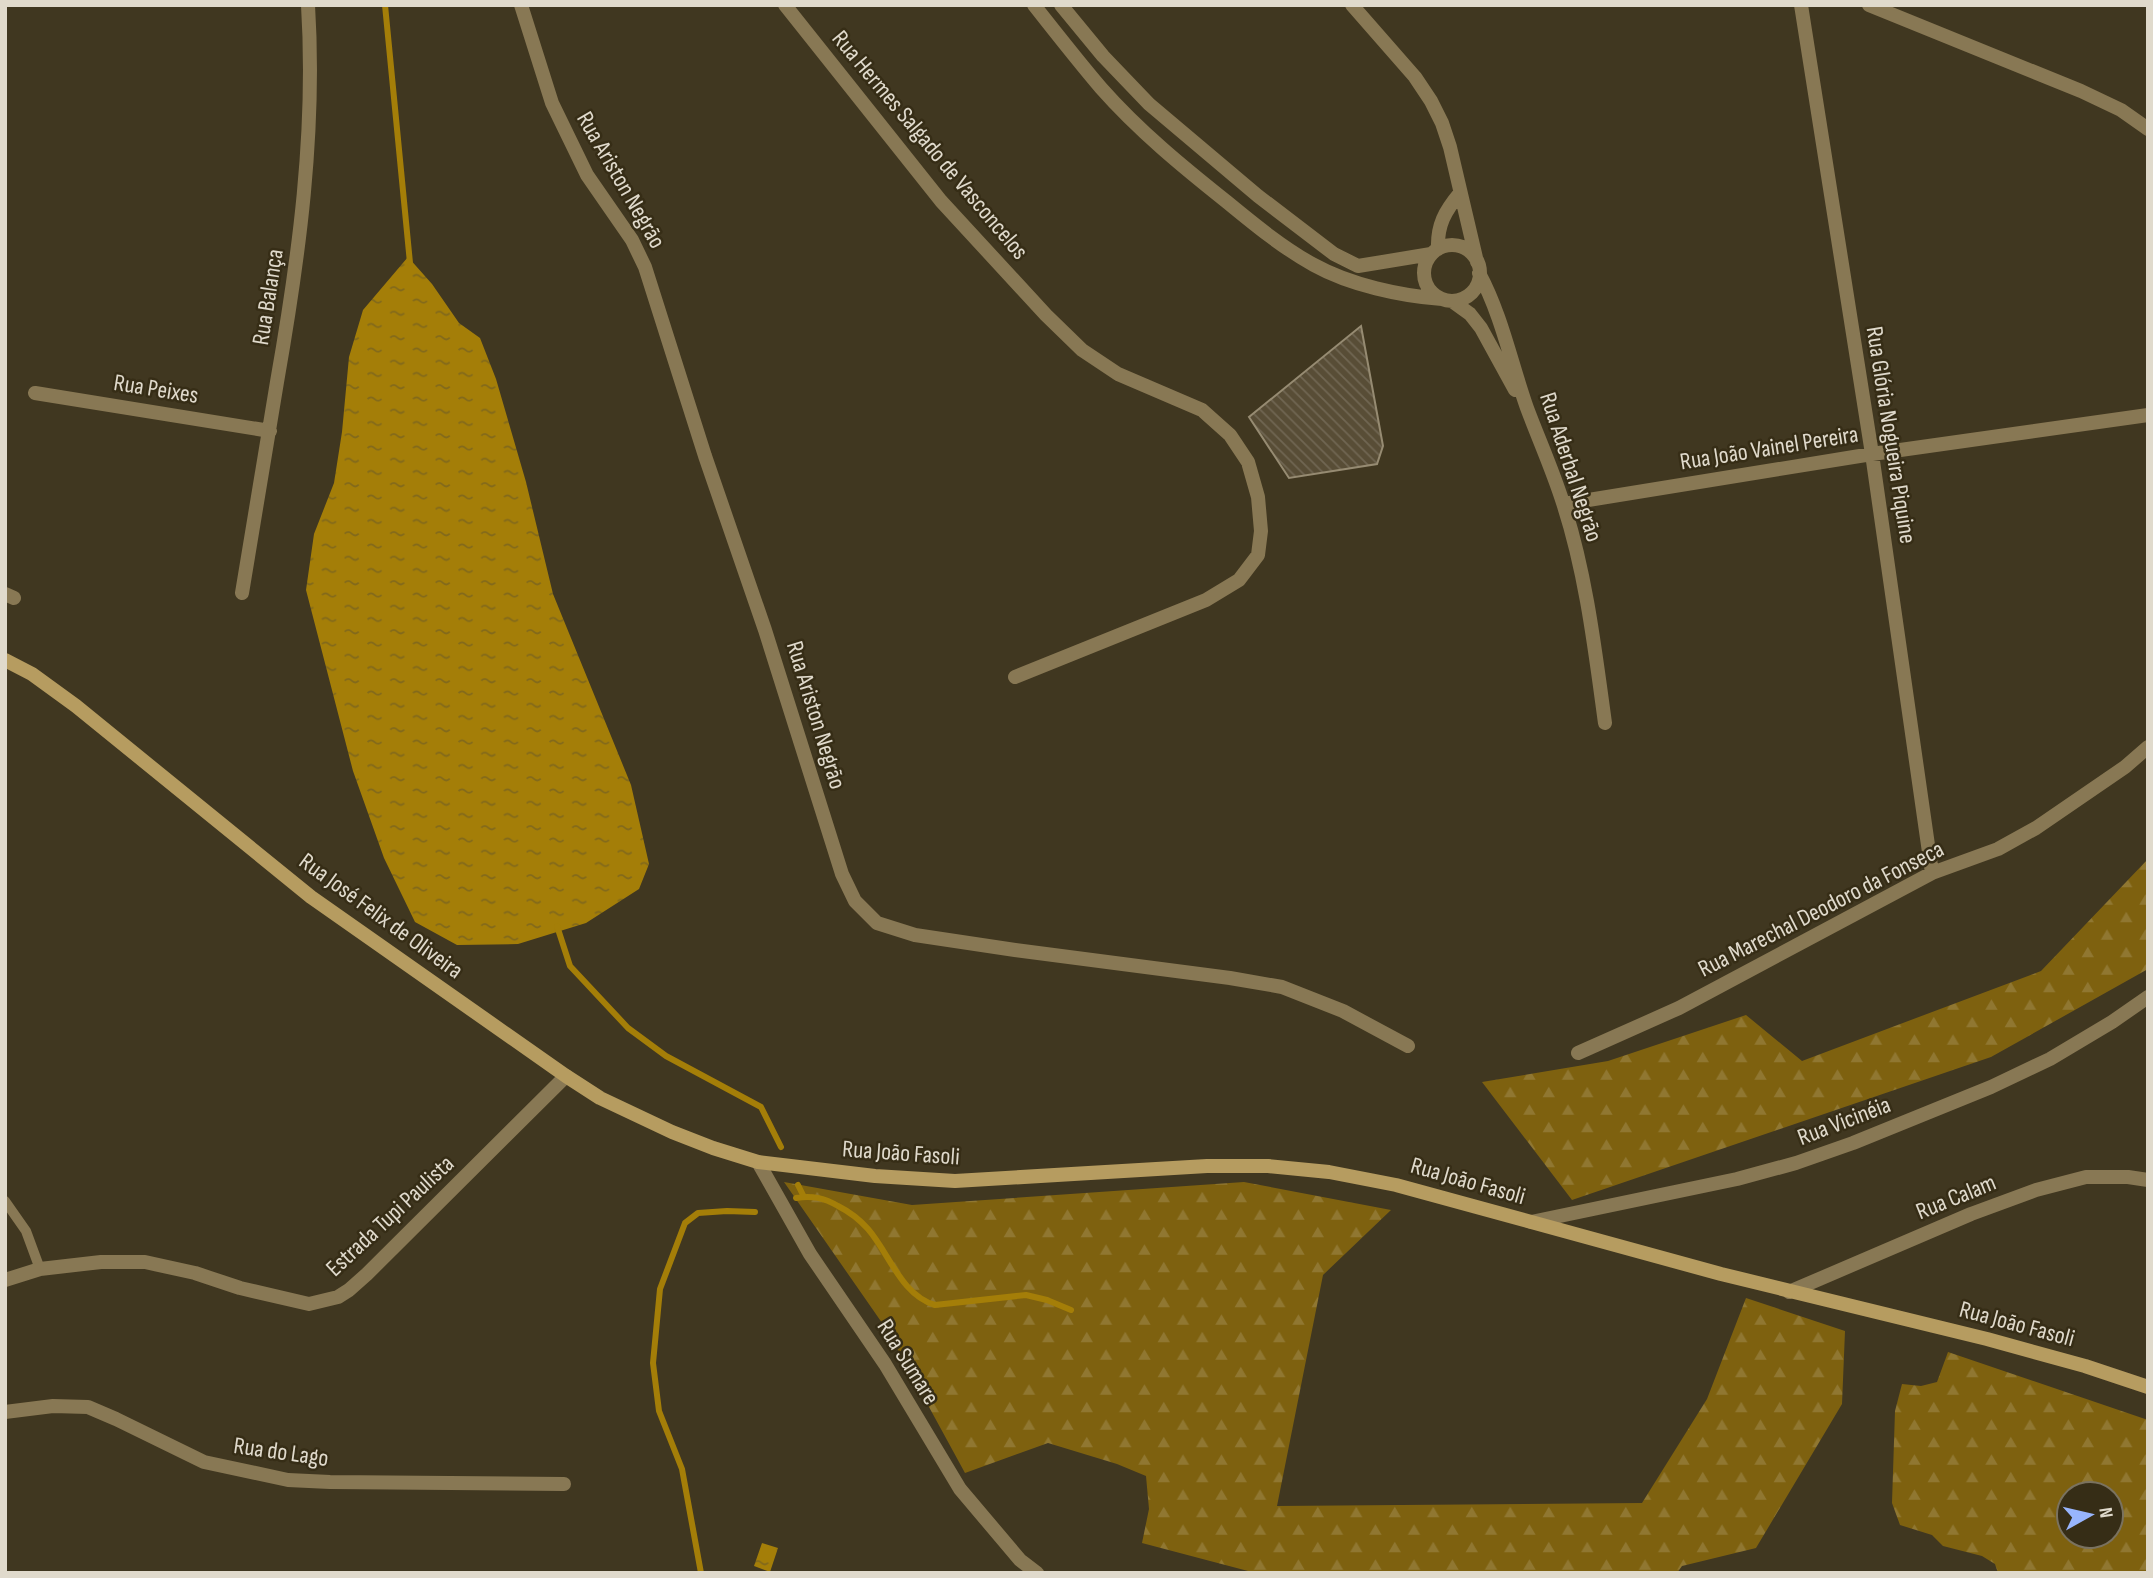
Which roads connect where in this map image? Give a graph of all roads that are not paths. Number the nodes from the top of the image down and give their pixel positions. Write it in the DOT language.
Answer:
graph roads {
  1 [pos="308,5"];
  2 [pos="521,5"];
  3 [pos="785,5"];
  4 [pos="1034,5"];
  5 [pos="1061,5"];
  6 [pos="1352,5"];
  7 [pos="1801,5"];
  8 [pos="1869,5"];
  9 [pos="2148,130"];
  10 [pos="1460,193"];
  11 [pos="1258,196"];
  12 [pos="1244,216"];
  13 [pos="1434,251"];
  14 [pos="1478,267"];
  15 [pos="1447,300"];
  16 [pos="35,393"];
  17 [pos="1527,407"];
  18 [pos="2148,415"];
  19 [pos="270,430"];
  20 [pos="1872,454"];
  21 [pos="1564,504"];
  22 [pos="242,593"];
  23 [pos="5,660"];
  24 [pos="1016,677"];
  25 [pos="1605,723"];
  26 [pos="2148,747"];
  27 [pos="1933,873"];
  28 [pos="2148,997"];
  29 [pos="1408,1046"];
  30 [pos="1578,1053"];
  31 [pos="566,1076"];
  32 [pos="758,1162"];
  33 [pos="2148,1180"];
  34 [pos="5,1201"];
  35 [pos="1531,1222"];
  36 [pos="40,1269"];
  37 [pos="5,1280"];
  38 [pos="1789,1292"];
  39 [pos="2148,1387"];
  40 [pos="5,1412"];
  41 [pos="564,1484"];
  42 [pos="1037,1573"];
  1 -- 19 [label="street, Rua Balança"];
  2 -- 29 [label="street, Rua Ariston Negrão"];
  3 -- 24 [label="street, Rua Hermes Salgado de Vasconcelos"];
  4 -- 12 [label="street"];
  5 -- 11 [label="street"];
  6 -- 10 [label="street, Rua Aderbal Negrão"];
  7 -- 20 [label="street, Rua Glória Nogueira Piquine"];
  8 -- 9 [label="street"];
  10 -- 13 [label="street"];
  10 -- 14 [label="street, Rua Aderbal Negrão"];
  11 -- 12 [label="street"];
  11 -- 13 [label="street"];
  12 -- 15 [label="street"];
  13 -- 14 [label="street"];
  13 -- 15 [label="street"];
  14 -- 15 [label="street"];
  14 -- 17 [label="street, Rua Aderbal Negrão"];
  15 -- 17 [label="street"];
  16 -- 19 [label="street, Rua Peixes"];
  17 -- 21 [label="street, Rua Aderbal Negrão"];
  18 -- 20 [label="street, Rua João Vainel Pereira"];
  19 -- 22 [label="street, Rua Balança"];
  20 -- 21 [label="street, Rua João Vainel Pereira"];
  20 -- 27 [label="street, Rua Glória Nogueira Piquine"];
  21 -- 25 [label="street, Rua Aderbal Negrão"];
  23 -- 31 [label="main road, Rua José Felix de Oliveira"];
  26 -- 27 [label="street, Rua Marechal Deodoro da Fonseca"];
  27 -- 30 [label="street, Rua Marechal Deodoro da Fonseca"];
  28 -- 35 [label="street, Rua Vicinéia"];
  31 -- 32 [label="main road, Rua José Felix de Oliveira"];
  31 -- 36 [label="street, Estrada Tupi Paulista"];
  32 -- 35 [label="main road, Rua João Fasoli"];
  32 -- 42 [label="street, Rua Sumare"];
  33 -- 38 [label="street, Rua Calam"];
  34 -- 36 [label="lane"];
  35 -- 38 [label="main road, Rua João Fasoli"];
  36 -- 37 [label="street, Estrada Tupi Paulista"];
  38 -- 39 [label="main road, Rua João Fasoli"];
  40 -- 41 [label="street, Rua do Lago"];
}
